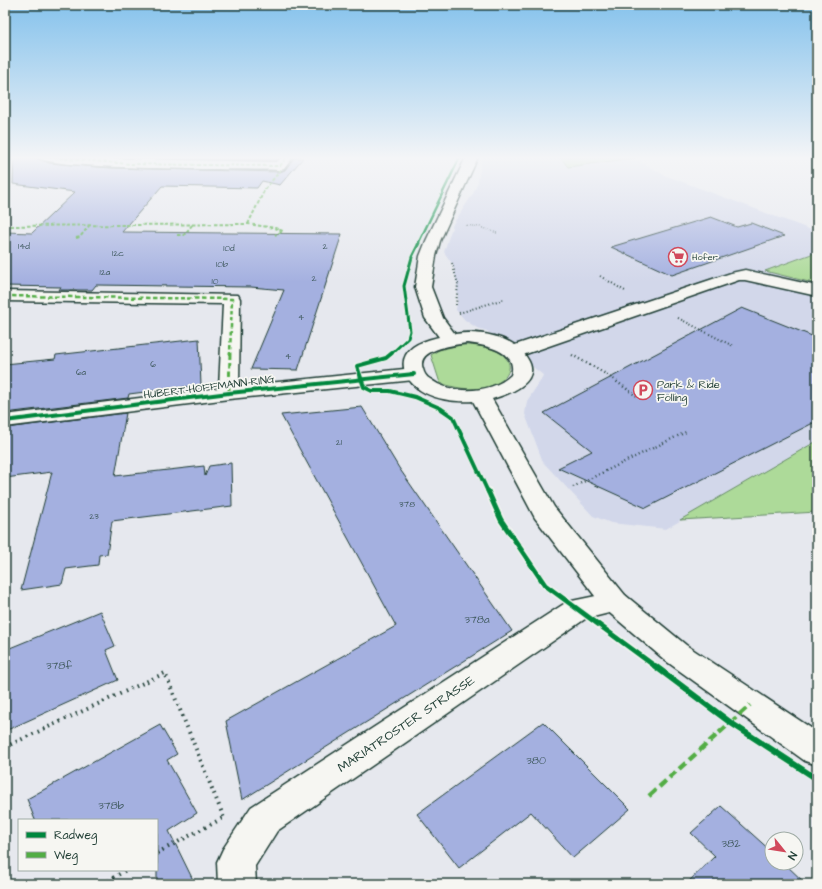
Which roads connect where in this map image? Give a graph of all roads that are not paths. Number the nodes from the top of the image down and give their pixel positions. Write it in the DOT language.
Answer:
graph roads {
  1 [pos="453,198"];
  2 [pos="817,291"];
  3 [pos="5,296"];
  4 [pos="449,339"];
  5 [pos="513,352"];
  6 [pos="414,374"];
  7 [pos="229,393"];
  8 [pos="480,396"];
  9 [pos="5,420"];
  10 [pos="615,602"];
  11 [pos="817,750"];
  12 [pos="237,873"];
  1 -- 4 [label="main road"];
  2 -- 5 [label="main road"];
  3 -- 7 [label="main road, HUBERT-HOFFMANN-RING"];
  4 -- 5 [label="main road"];
  4 -- 6 [label="main road"];
  5 -- 8 [label="main road"];
  6 -- 7 [label="main road, HUBERT-HOFFMANN-RING"];
  6 -- 8 [label="main road"];
  7 -- 9 [label="main road, HUBERT-HOFFMANN-RING"];
  8 -- 10 [label="main road"];
  10 -- 11 [label="main road"];
  10 -- 12 [label="main road, MARIATROSTER STRASSE"];
}
